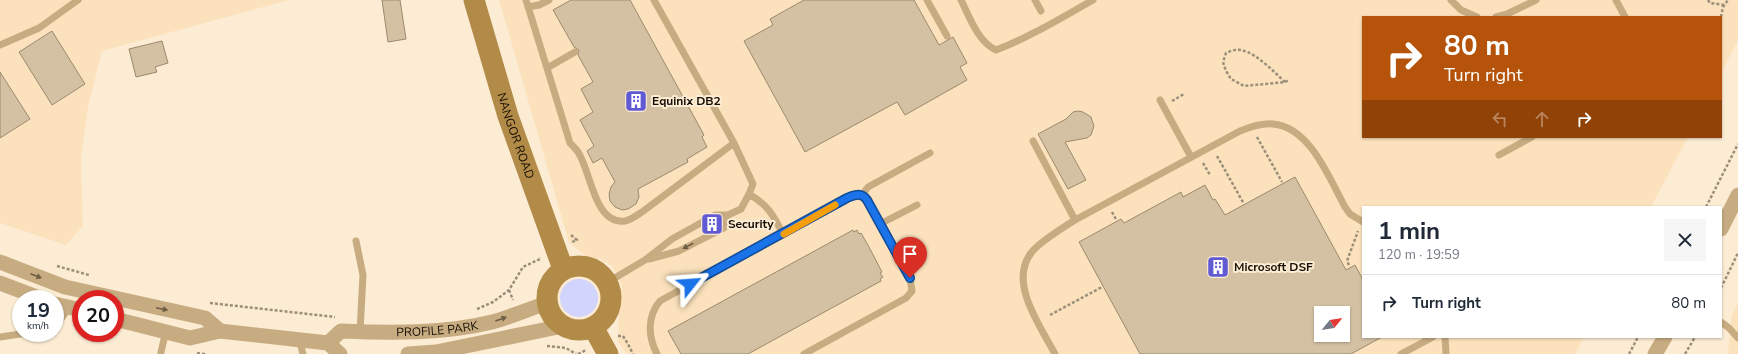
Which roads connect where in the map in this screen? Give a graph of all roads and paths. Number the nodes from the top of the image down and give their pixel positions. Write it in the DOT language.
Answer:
graph roads {
  1 [pos="78,0"];
  2 [pos="474,0"];
  3 [pos="526,0"];
  4 [pos="549,0"];
  5 [pos="654,0"];
  6 [pos="926,0"];
  7 [pos="961,0"];
  8 [pos="1035,0"];
  9 [pos="1093,0"];
  10 [pos="1452,0"];
  11 [pos="1536,0"];
  12 [pos="1616,0"];
  13 [pos="1708,0"];
  14 [pos="1728,0"];
  15 [pos="1724,6"];
  16 [pos="528,8"];
  17 [pos="1041,11"];
  18 [pos="1475,16"];
  19 [pos="1500,16"];
  20 [pos="1624,16"];
  21 [pos="1721,16"];
  22 [pos="947,36"];
  23 [pos="0,45"];
  24 [pos="574,52"];
  25 [pos="547,68"];
  26 [pos="1289,80"];
  27 [pos="1285,82"];
  28 [pos="1160,100"];
  29 [pos="1257,137"];
  30 [pos="1530,138"];
  31 [pos="1032,142"];
  32 [pos="734,143"];
  33 [pos="1738,144"];
  34 [pos="930,153"];
  35 [pos="1215,153"];
  36 [pos="1499,155"];
  37 [pos="1191,157"];
  38 [pos="1202,161"];
  39 [pos="1210,175"];
  40 [pos="1282,182"];
  41 [pos="749,194"];
  42 [pos="862,195"];
  43 [pos="1738,195"];
  44 [pos="1244,204"];
  45 [pos="917,205"];
  46 [pos="1707,206"];
  47 [pos="1111,210"];
  48 [pos="728,215"];
  49 [pos="1075,220"];
  50 [pos="1117,220"];
  51 [pos="1362,221"];
  52 [pos="880,224"];
  53 [pos="1722,226"];
  54 [pos="1359,231"];
  55 [pos="783,234"];
  56 [pos="577,240"];
  57 [pos="356,241"];
  58 [pos="572,242"];
  59 [pos="1738,253"];
  60 [pos="645,260"];
  61 [pos="0,262"];
  62 [pos="1349,265"];
  63 [pos="563,269"];
  64 [pos="608,282"];
  65 [pos="0,283"];
  66 [pos="1722,286"];
  67 [pos="1102,287"];
  68 [pos="18,290"];
  69 [pos="509,290"];
  70 [pos="547,302"];
  71 [pos="515,305"];
  72 [pos="1050,315"];
  73 [pos="124,321"];
  74 [pos="1722,323"];
  75 [pos="563,326"];
  76 [pos="593,327"];
  77 [pos="220,331"];
  78 [pos="166,332"];
  79 [pos="360,332"];
  80 [pos="12,335"];
  81 [pos="620,336"];
  82 [pos="0,337"];
  83 [pos="1431,338"];
  84 [pos="1445,338"];
  85 [pos="1637,338"];
  86 [pos="1663,338"];
  87 [pos="1693,338"];
  88 [pos="1738,338"];
  89 [pos="546,346"];
  90 [pos="301,347"];
  91 [pos="327,349"];
  92 [pos="588,349"];
  93 [pos="161,352"];
  94 [pos="340,354"];
  95 [pos="408,354"];
  96 [pos="577,354"];
  97 [pos="608,354"];
  98 [pos="632,354"];
  99 [pos="658,354"];
  100 [pos="804,354"];
  101 [pos="1056,354"];
  102 [pos="1401,354"];
  103 [pos="1446,354"];
  104 [pos="1629,354"];
  105 [pos="1655,354"];
  106 [pos="1685,354"];
  1 -- 23 [label="lane"];
  2 -- 63 [label="main road, NANGOR ROAD"];
  3 -- 16 [label="lane"];
  4 -- 16 [label="lane"];
  5 -- 32 [label="lane"];
  6 -- 22 [label="lane"];
  7 -- 9 [label="lane"];
  8 -- 17 [label="lane"];
  10 -- 18 [label="lane"];
  11 -- 19 [label="lane"];
  12 -- 20 [label="lane"];
  13 -- 15 [label="path"];
  14 -- 15 [label="path"];
  15 -- 21 [label="path"];
  16 -- 25 [label="lane"];
  24 -- 25 [label="lane"];
  25 -- 32 [label="lane"];
  26 -- 27 [label="path"];
  27 -- 27 [label="path"];
  28 -- 37 [label="lane"];
  29 -- 40 [label="path"];
  30 -- 36 [label="lane"];
  31 -- 49 [label="lane"];
  32 -- 41 [label="lane"];
  33 -- 46 [label="path"];
  34 -- 42 [label="lane"];
  35 -- 44 [label="path"];
  37 -- 49 [label="lane"];
  37 -- 51 [label="lane"];
  38 -- 39 [label="path"];
  41 -- 48 [label="lane"];
  41 -- 55 [label="lane"];
  42 -- 52 [label="lane"];
  42 -- 55 [label="lane"];
  43 -- 53 [label="street"];
  45 -- 52 [label="lane"];
  47 -- 50 [label="path"];
  48 -- 60 [label="lane"];
  48 -- 60 [label="lane, one-way"];
  49 -- 101 [label="lane"];
  52 -- 100 [label="lane"];
  54 -- 62 [label="path"];
  55 -- 99 [label="lane"];
  56 -- 58 [label="path"];
  57 -- 79 [label="lane"];
  59 -- 66 [label="path"];
  60 -- 64 [label="lane"];
  61 -- 77 [label="street, one-way"];
  63 -- 64 [label="main road"];
  63 -- 70 [label="main road"];
  64 -- 76 [label="main road"];
  65 -- 68 [label="street"];
  67 -- 72 [label="path"];
  69 -- 71 [label="path"];
  70 -- 75 [label="main road"];
  79 -- 70 [label="street, PROFILE PARK, one-way"];
  73 -- 78 [label="street"];
  74 -- 88 [label="lane"];
  75 -- 76 [label="main road"];
  75 -- 95 [label="street, PROFILE PARK"];
  76 -- 97 [label="main road"];
  77 -- 78 [label="street"];
  77 -- 90 [label="street"];
  78 -- 93 [label="lane"];
  79 -- 91 [label="street, PROFILE PARK"];
  80 -- 82 [label="lane"];
  81 -- 98 [label="path"];
  83 -- 102 [label="lane"];
  84 -- 103 [label="lane"];
  85 -- 104 [label="path"];
  86 -- 105 [label="street"];
  87 -- 106 [label="path"];
  89 -- 96 [label="path"];
  90 -- 91 [label="street"];
  91 -- 94 [label="street"];
  92 -- 96 [label="path"];
}
